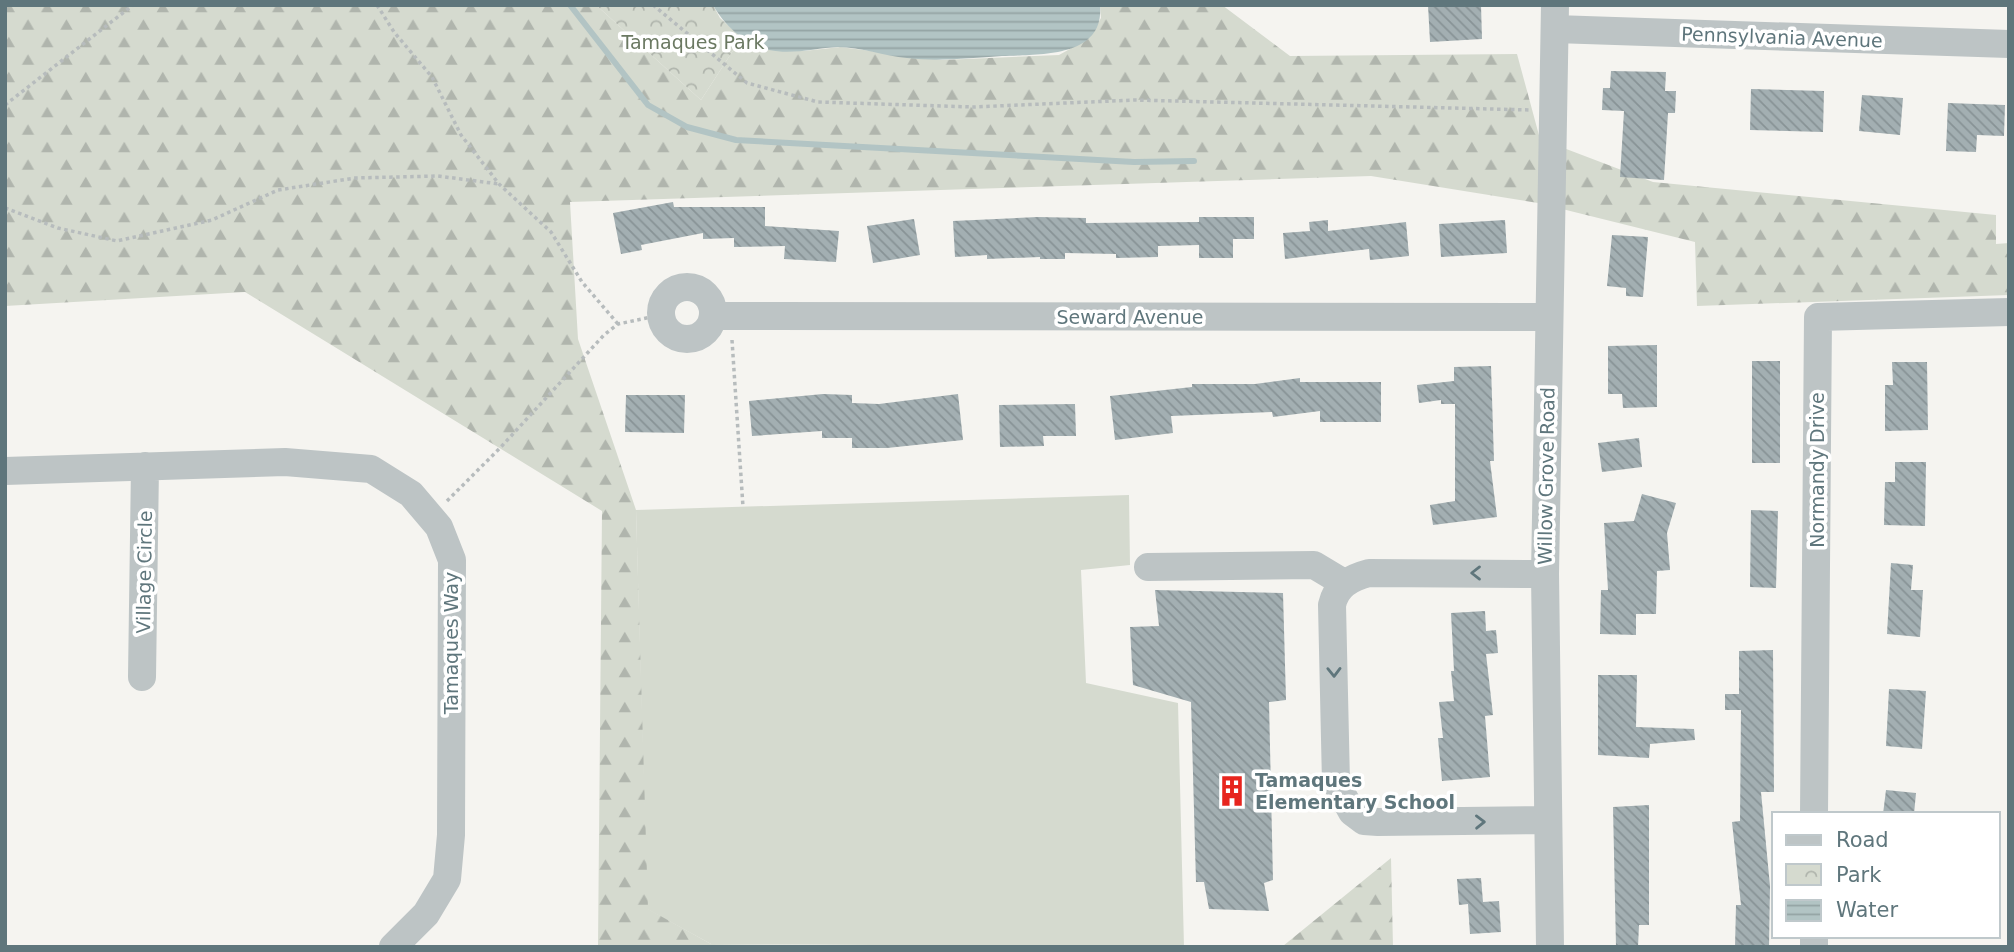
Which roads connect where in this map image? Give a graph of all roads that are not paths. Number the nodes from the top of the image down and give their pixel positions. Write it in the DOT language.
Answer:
graph roads {
  1 [pos="1555,17"];
  2 [pos="2009,44"];
  3 [pos="2009,312"];
  4 [pos="661,315"];
  5 [pos="1548,317"];
  6 [pos="145,466"];
  7 [pos="5,471"];
  8 [pos="1148,567"];
  9 [pos="1545,574"];
  10 [pos="1344,583"];
  11 [pos="142,677"];
  12 [pos="1814,812"];
  13 [pos="1546,820"];
  14 [pos="393,947"];
  15 [pos="1550,947"];
  1 -- 2 [label="street, Pennsylvania Avenue"];
  1 -- 5 [label="street, Willow Grove Road"];
  3 -- 12 [label="street, Normandy Drive"];
  4 -- 5 [label="street, Seward Avenue"];
  5 -- 9 [label="street, Willow Grove Road"];
  6 -- 7 [label="street, Tamaques Way"];
  6 -- 11 [label="street, Village Circle"];
  6 -- 14 [label="street, Tamaques Way"];
  8 -- 10 [label="street"];
  9 -- 10 [label="street, one-way"];
  9 -- 13 [label="street, Willow Grove Road"];
  10 -- 13 [label="street, one-way"];
  13 -- 15 [label="street, Willow Grove Road"];
}
